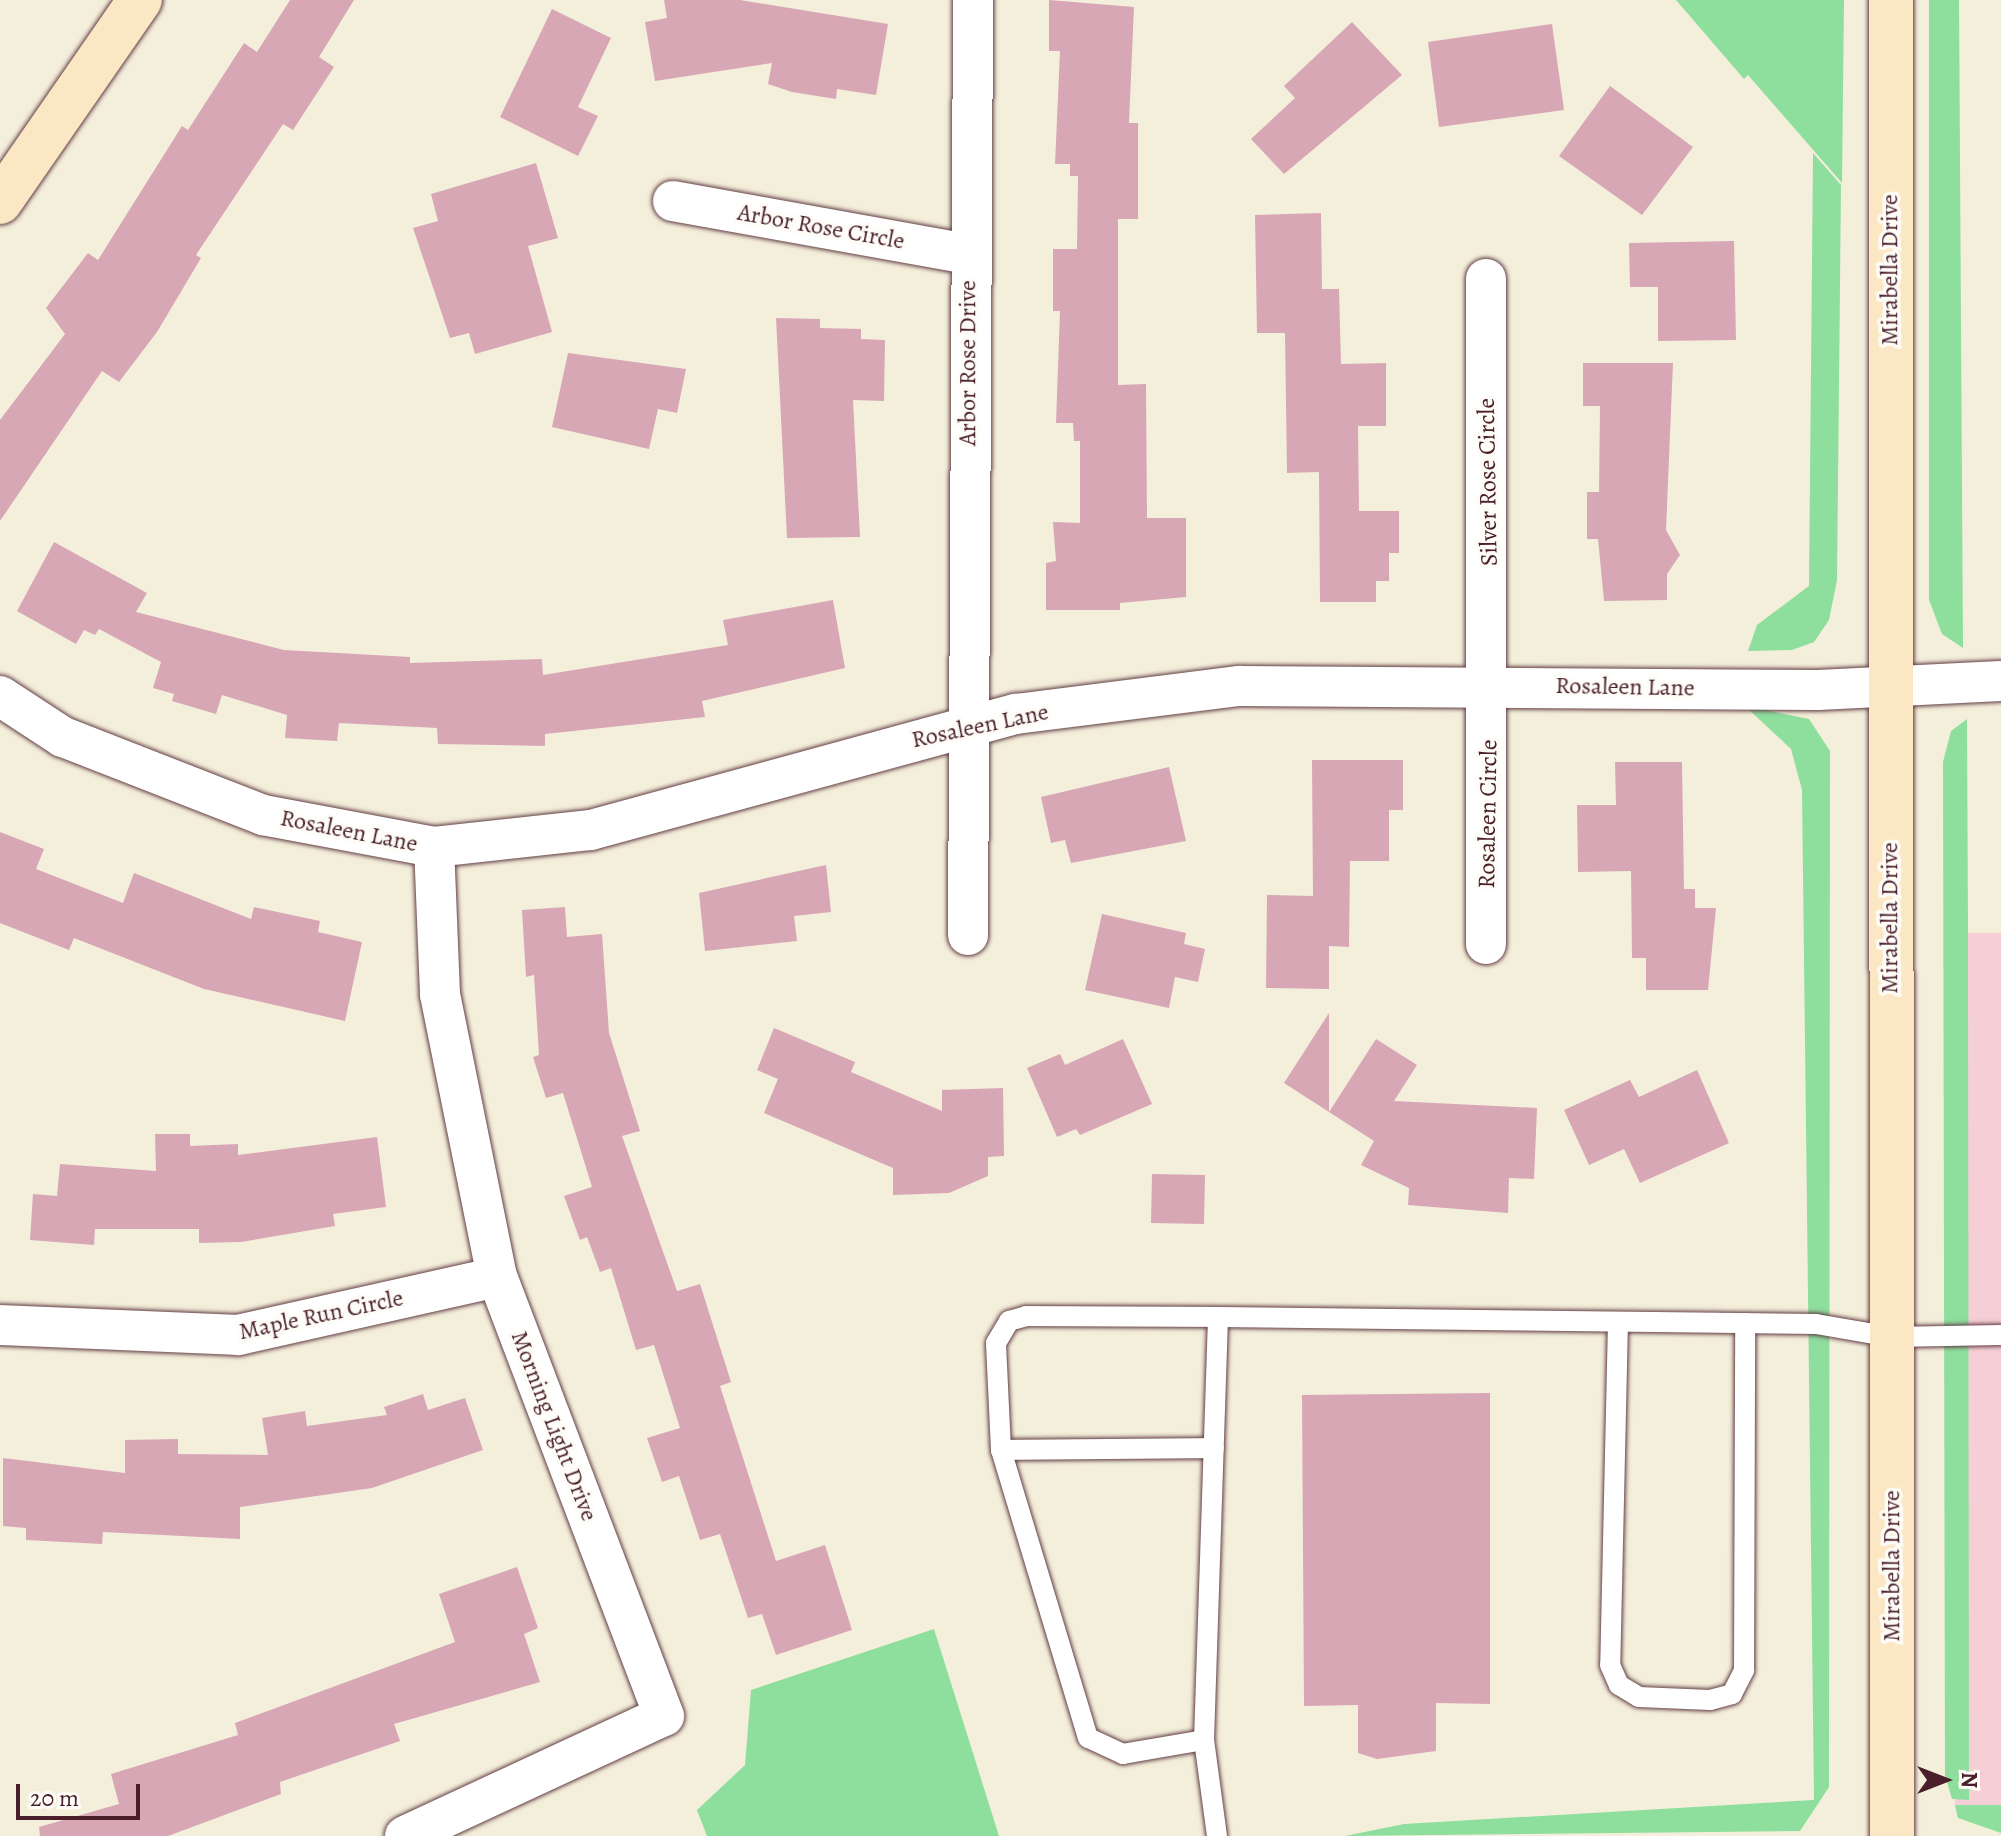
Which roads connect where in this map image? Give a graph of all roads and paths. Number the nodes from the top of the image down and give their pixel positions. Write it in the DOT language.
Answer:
graph roads {
  1 [pos="140,0"];
  2 [pos="973,0"];
  3 [pos="1891,0"];
  4 [pos="673,201"];
  5 [pos="0,202"];
  6 [pos="968,254"];
  7 [pos="1486,279"];
  8 [pos="1889,681"];
  9 [pos="2001,681"];
  10 [pos="1490,684"];
  11 [pos="0,696"];
  12 [pos="966,726"];
  13 [pos="434,847"];
  14 [pos="968,935"];
  15 [pos="1486,944"];
  16 [pos="497,1277"];
  17 [pos="1218,1317"];
  18 [pos="1618,1322"];
  19 [pos="1745,1323"];
  20 [pos="0,1325"];
  21 [pos="2001,1335"];
  22 [pos="1891,1337"];
  23 [pos="1214,1448"];
  24 [pos="1001,1450"];
  25 [pos="1204,1740"];
  26 [pos="405,1836"];
  27 [pos="1217,1836"];
  28 [pos="1892,1836"];
  1 -- 5 [label="street"];
  2 -- 6 [label="street, Arbor Rose Drive"];
  3 -- 8 [label="street, Mirabella Drive"];
  4 -- 6 [label="street, Arbor Rose Circle"];
  6 -- 12 [label="street, Arbor Rose Drive"];
  7 -- 10 [label="street, Silver Rose Circle"];
  8 -- 9 [label="street, Rosaleen Lane"];
  8 -- 10 [label="street, Rosaleen Lane"];
  8 -- 22 [label="street, Mirabella Drive"];
  10 -- 12 [label="street, Rosaleen Lane"];
  10 -- 15 [label="street, Rosaleen Circle"];
  11 -- 13 [label="street, Rosaleen Lane"];
  12 -- 13 [label="street, Rosaleen Lane"];
  12 -- 14 [label="street, Arbor Rose Drive"];
  13 -- 16 [label="street, Morning Light Drive"];
  16 -- 20 [label="street, Maple Run Circle"];
  16 -- 26 [label="street, Morning Light Drive"];
  17 -- 18 [label="lane"];
  17 -- 23 [label="lane"];
  17 -- 24 [label="lane"];
  18 -- 19 [label="lane"];
  18 -- 19 [label="lane"];
  19 -- 22 [label="lane"];
  21 -- 22 [label="lane"];
  22 -- 28 [label="street, Mirabella Drive"];
  23 -- 24 [label="lane"];
  23 -- 25 [label="lane"];
  24 -- 25 [label="lane"];
  25 -- 27 [label="lane"];
}
